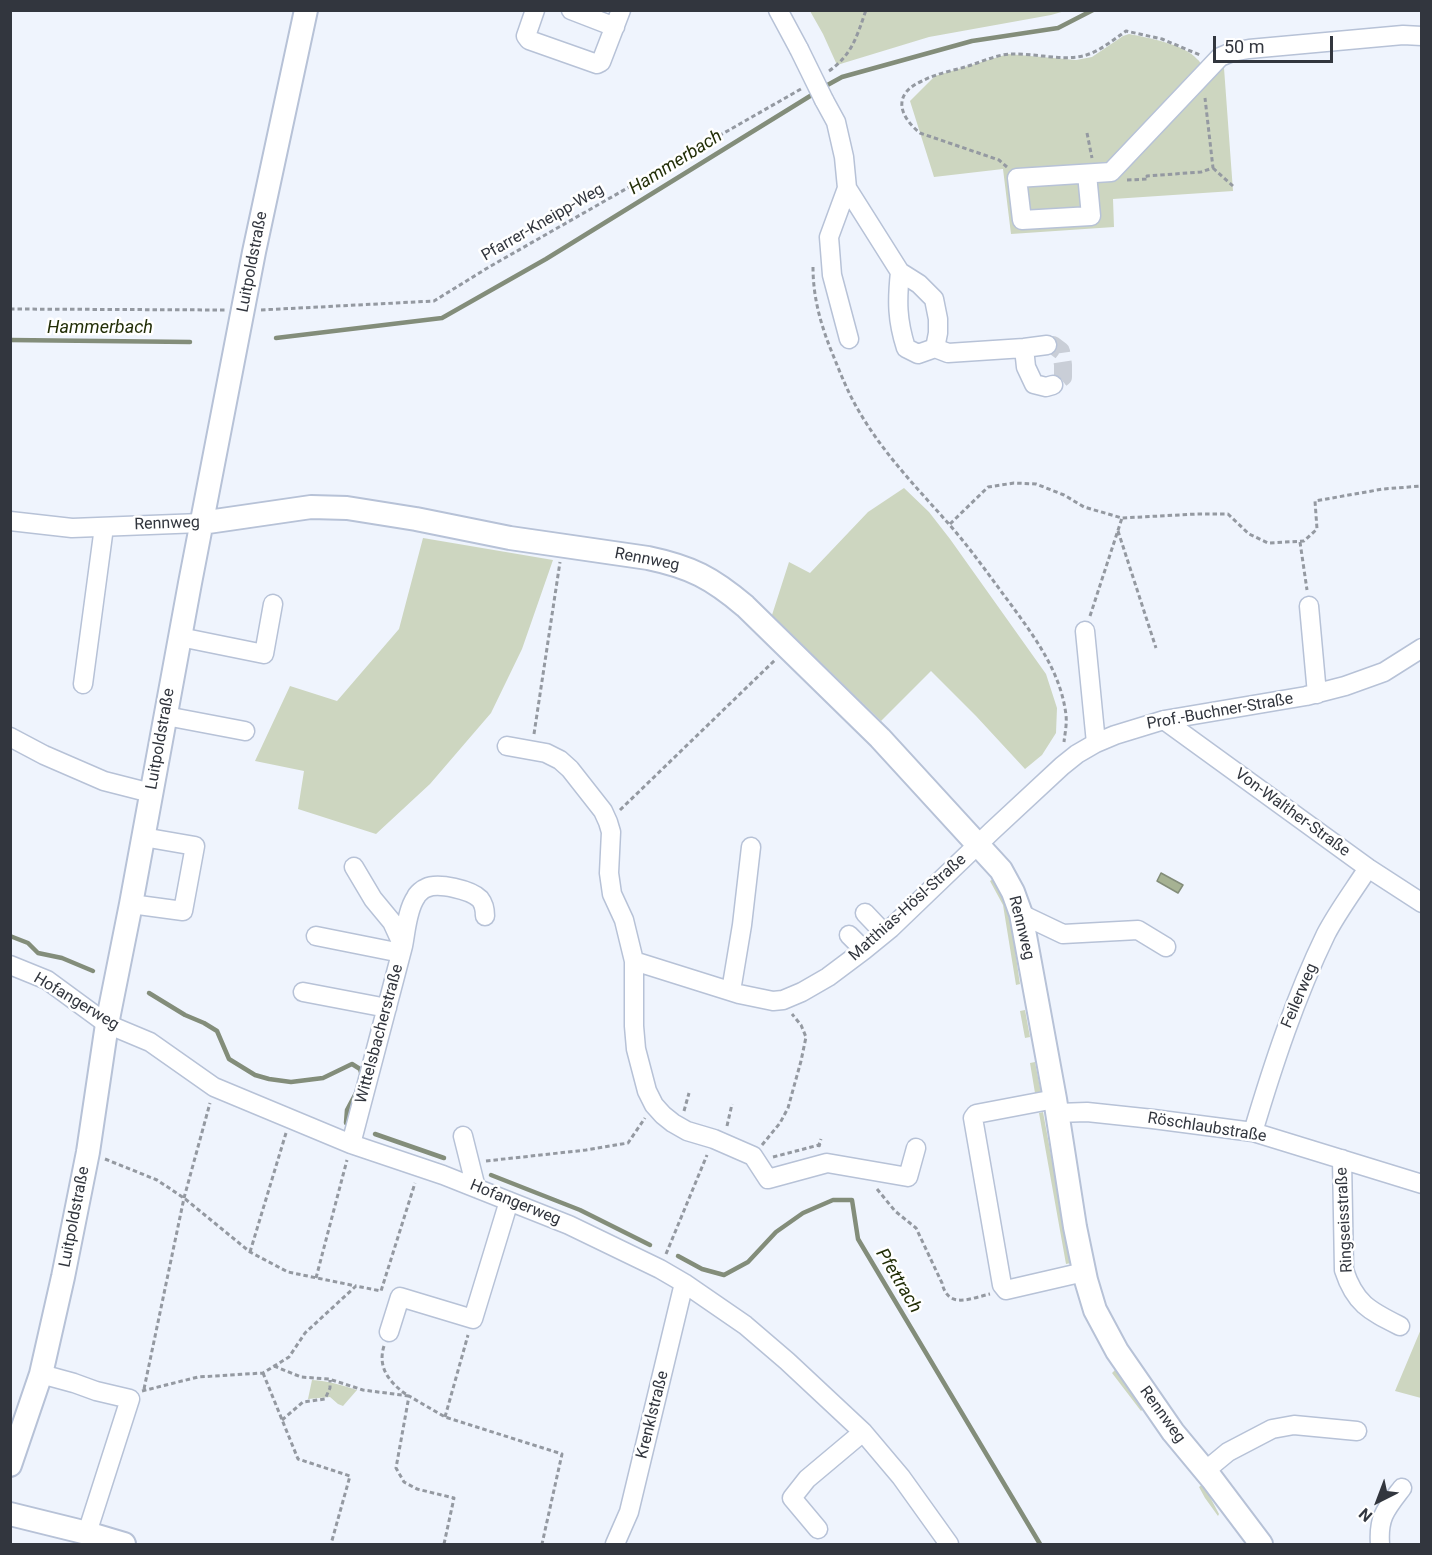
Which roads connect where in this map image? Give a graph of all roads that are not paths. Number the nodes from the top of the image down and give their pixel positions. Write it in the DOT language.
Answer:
graph roads {
  1 [pos="306,10"];
  2 [pos="536,10"];
  3 [pos="571,10"];
  4 [pos="778,10"];
  5 [pos="618,19"];
  6 [pos="1422,36"];
  7 [pos="1090,168"];
  8 [pos="847,188"];
  9 [pos="900,272"];
  10 [pos="849,339"];
  11 [pos="1047,345"];
  12 [pos="935,348"];
  13 [pos="1024,348"];
  14 [pos="1053,385"];
  15 [pos="10,521"];
  16 [pos="201,524"];
  17 [pos="104,526"];
  18 [pos="273,604"];
  19 [pos="1309,606"];
  20 [pos="1085,631"];
  21 [pos="180,637"];
  22 [pos="1422,648"];
  23 [pos="83,684"];
  24 [pos="1317,694"];
  25 [pos="166,716"];
  26 [pos="1164,720"];
  27 [pos="245,731"];
  28 [pos="10,737"];
  29 [pos="1096,743"];
  30 [pos="507,746"];
  31 [pos="151,793"];
  32 [pos="143,837"];
  33 [pos="978,845"];
  34 [pos="751,847"];
  35 [pos="354,867"];
  36 [pos="1368,868"];
  37 [pos="1422,903"];
  38 [pos="131,904"];
  39 [pos="865,914"];
  40 [pos="1021,914"];
  41 [pos="485,916"];
  42 [pos="884,933"];
  43 [pos="849,935"];
  44 [pos="316,936"];
  45 [pos="1166,947"];
  46 [pos="402,950"];
  47 [pos="864,950"];
  48 [pos="634,961"];
  49 [pos="10,965"];
  50 [pos="730,991"];
  51 [pos="303,992"];
  52 [pos="387,1008"];
  53 [pos="107,1024"];
  54 [pos="1056,1106"];
  55 [pos="1253,1132"];
  56 [pos="463,1136"];
  57 [pos="351,1144"];
  58 [pos="916,1148"];
  59 [pos="1342,1159"];
  60 [pos="1422,1184"];
  61 [pos="476,1188"];
  62 [pos="509,1201"];
  63 [pos="1084,1272"];
  64 [pos="684,1283"];
  65 [pos="1400,1326"];
  66 [pos="390,1332"];
  67 [pos="41,1374"];
  68 [pos="1357,1431"];
  69 [pos="862,1432"];
  70 [pos="10,1465"];
  71 [pos="1205,1471"];
  72 [pos="1402,1488"];
  73 [pos="10,1514"];
  74 [pos="818,1529"];
  75 [pos="87,1533"];
  76 [pos="123,1545"];
  77 [pos="615,1545"];
  78 [pos="949,1545"];
  79 [pos="1261,1545"];
  80 [pos="1380,1545"];
  1 -- 16 [label="main road, Luitpoldstraße"];
  2 -- 5 [label="street"];
  3 -- 5 [label="street"];
  4 -- 8 [label="street, bridge"];
  6 -- 7 [label="street"];
  7 -- 7 [label="street"];
  8 -- 9 [label="street"];
  8 -- 10 [label="street"];
  9 -- 12 [label="street"];
  9 -- 12 [label="street"];
  11 -- 13 [label="street"];
  12 -- 13 [label="street"];
  13 -- 14 [label="street"];
  15 -- 17 [label="street, Rennweg"];
  16 -- 17 [label="street, Rennweg"];
  16 -- 21 [label="main road, Luitpoldstraße"];
  16 -- 33 [label="main road, Rennweg"];
  17 -- 23 [label="street"];
  18 -- 21 [label="street"];
  19 -- 24 [label="street"];
  20 -- 29 [label="street"];
  21 -- 25 [label="main road, Luitpoldstraße"];
  22 -- 24 [label="street, Prof.-Buchner-Straße"];
  24 -- 26 [label="street, Prof.-Buchner-Straße"];
  25 -- 27 [label="street"];
  25 -- 31 [label="main road, Luitpoldstraße"];
  26 -- 29 [label="street, Prof.-Buchner-Straße"];
  26 -- 36 [label="street, Von-Walther-Straße"];
  28 -- 31 [label="street"];
  29 -- 33 [label="street, Prof.-Buchner-Straße"];
  30 -- 48 [label="street"];
  31 -- 32 [label="main road, Luitpoldstraße"];
  32 -- 38 [label="main road, Luitpoldstraße"];
  32 -- 38 [label="street"];
  33 -- 40 [label="main road, Rennweg"];
  33 -- 42 [label="street, Matthias-Hösl-Straße"];
  34 -- 50 [label="street"];
  35 -- 46 [label="street, Wittelsbacherstraße"];
  36 -- 37 [label="street, Von-Walther-Straße"];
  36 -- 55 [label="street, Feilerweg"];
  38 -- 53 [label="main road, Luitpoldstraße"];
  39 -- 42 [label="street"];
  40 -- 45 [label="street"];
  40 -- 54 [label="main road, Rennweg"];
  41 -- 46 [label="street"];
  42 -- 47 [label="street, Matthias-Hösl-Straße"];
  43 -- 47 [label="street"];
  44 -- 46 [label="street"];
  46 -- 52 [label="street, Wittelsbacherstraße"];
  47 -- 50 [label="street, Matthias-Hösl-Straße"];
  48 -- 50 [label="street"];
  48 -- 58 [label="street"];
  49 -- 53 [label="street, Hofangerweg"];
  51 -- 52 [label="street"];
  52 -- 57 [label="street, Wittelsbacherstraße"];
  53 -- 57 [label="street, Hofangerweg"];
  53 -- 67 [label="main road, Luitpoldstraße"];
  54 -- 55 [label="street, Röschlaubstraße"];
  54 -- 63 [label="main road, Rennweg"];
  54 -- 63 [label="street"];
  55 -- 59 [label="street, Röschlaubstraße"];
  56 -- 61 [label="street"];
  57 -- 61 [label="street, Hofangerweg"];
  59 -- 60 [label="street, Röschlaubstraße"];
  59 -- 65 [label="street, Ringseisstraße"];
  61 -- 62 [label="street, Hofangerweg"];
  62 -- 64 [label="street, Hofangerweg"];
  62 -- 66 [label="street"];
  63 -- 71 [label="main road, Rennweg"];
  64 -- 69 [label="street, Hofangerweg"];
  64 -- 77 [label="street, Krenklstraße"];
  67 -- 70 [label="main road, Luitpoldstraße"];
  67 -- 75 [label="street"];
  68 -- 71 [label="street"];
  69 -- 74 [label="street"];
  69 -- 78 [label="street, Hofangerweg"];
  71 -- 79 [label="main road, Rennweg"];
  72 -- 80 [label="street"];
  73 -- 75 [label="main road"];
  75 -- 76 [label="main road"];
}
